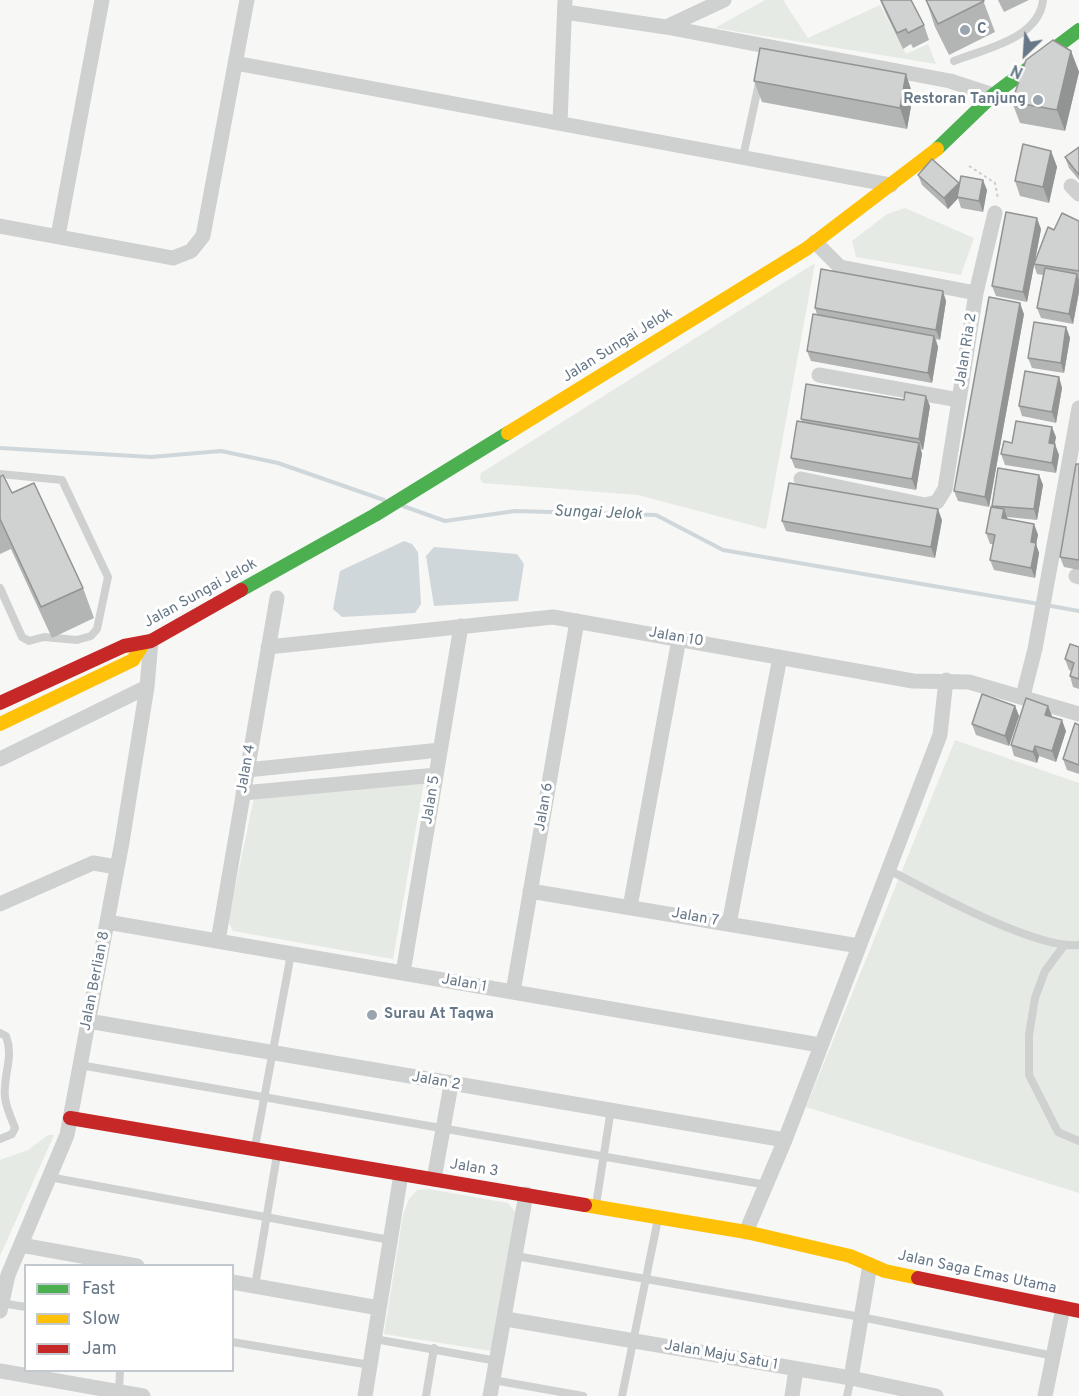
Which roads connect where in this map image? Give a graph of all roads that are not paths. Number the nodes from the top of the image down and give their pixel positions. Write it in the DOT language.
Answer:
graph roads {
  1 [pos="102,0"];
  2 [pos="247,0"];
  3 [pos="724,0"];
  4 [pos="1043,0"];
  5 [pos="565,6"];
  6 [pos="666,27"];
  7 [pos="1079,30"];
  8 [pos="954,61"];
  9 [pos="235,63"];
  10 [pos="763,69"];
  11 [pos="993,95"];
  12 [pos="560,122"];
  13 [pos="743,157"];
  14 [pos="891,185"];
  15 [pos="995,213"];
  16 [pos="0,225"];
  17 [pos="58,236"];
  18 [pos="815,242"];
  19 [pos="976,293"];
  20 [pos="819,375"];
  21 [pos="959,400"];
  22 [pos="1079,408"];
  23 [pos="0,474"];
  24 [pos="801,479"];
  25 [pos="0,588"];
  26 [pos="277,598"];
  27 [pos="577,621"];
  28 [pos="461,626"];
  29 [pos="679,639"];
  30 [pos="146,643"];
  31 [pos="268,647"];
  32 [pos="780,657"];
  33 [pos="946,680"];
  34 [pos="147,687"];
  35 [pos="1023,696"];
  36 [pos="0,703"];
  37 [pos="1079,714"];
  38 [pos="0,724"];
  39 [pos="440,750"];
  40 [pos="0,759"];
  41 [pos="247,770"];
  42 [pos="436,775"];
  43 [pos="243,793"];
  44 [pos="117,867"];
  45 [pos="889,870"];
  46 [pos="530,891"];
  47 [pos="0,904"];
  48 [pos="630,907"];
  49 [pos="107,922"];
  50 [pos="729,924"];
  51 [pos="218,941"];
  52 [pos="1079,945"];
  53 [pos="859,946"];
  54 [pos="1064,947"];
  55 [pos="291,954"];
  56 [pos="403,973"];
  57 [pos="513,992"];
  58 [pos="88,1021"];
  59 [pos="0,1033"];
  60 [pos="820,1045"];
  61 [pos="271,1053"];
  62 [pos="80,1065"];
  63 [pos="451,1085"];
  64 [pos="2,1089"];
  65 [pos="264,1097"];
  66 [pos="611,1109"];
  67 [pos="70,1118"];
  68 [pos="445,1128"];
  69 [pos="0,1139"];
  70 [pos="784,1140"];
  71 [pos="1079,1142"];
  72 [pos="255,1149"];
  73 [pos="277,1154"];
  74 [pos="603,1158"];
  75 [pos="401,1174"];
  76 [pos="49,1177"];
  77 [pos="434,1179"];
  78 [pos="766,1185"];
  79 [pos="526,1194"];
  80 [pos="595,1207"];
  81 [pos="266,1215"];
  82 [pos="658,1217"];
  83 [pos="746,1232"];
  84 [pos="390,1239"];
  85 [pos="21,1245"];
  86 [pos="516,1256"];
  87 [pos="126,1264"];
  88 [pos="870,1265"];
  89 [pos="647,1278"];
  90 [pos="234,1282"];
  91 [pos="255,1286"];
  92 [pos="0,1306"];
  93 [pos="24,1307"];
  94 [pos="379,1308"];
  95 [pos="1071,1309"];
  96 [pos="861,1317"];
  97 [pos="506,1319"];
  98 [pos="375,1339"];
  99 [pos="634,1340"];
  100 [pos="234,1342"];
  101 [pos="434,1348"];
  102 [pos="1054,1356"];
  103 [pos="497,1361"];
  104 [pos="370,1365"];
  105 [pos="796,1369"];
  106 [pos="0,1371"];
  107 [pos="120,1372"];
  108 [pos="851,1378"];
  109 [pos="493,1380"];
  110 [pos="907,1393"];
  111 [pos="119,1394"];
  112 [pos="143,1396"];
  113 [pos="364,1396"];
  114 [pos="426,1396"];
  115 [pos="490,1396"];
  116 [pos="583,1396"];
  117 [pos="622,1396"];
  118 [pos="792,1396"];
  119 [pos="847,1396"];
  120 [pos="936,1396"];
  121 [pos="1045,1396"];
  1 -- 17 [label="street"];
  2 -- 9 [label="street"];
  3 -- 6 [label="street"];
  4 -- 8 [label="lane"];
  5 -- 6 [label="street"];
  5 -- 12 [label="street"];
  6 -- 11 [label="street"];
  7 -- 11 [label="street, Jalan Sungai Jelok"];
  9 -- 12 [label="street"];
  9 -- 17 [label="street"];
  10 -- 13 [label="lane"];
  11 -- 14 [label="street, Jalan Sungai Jelok"];
  12 -- 13 [label="street"];
  13 -- 14 [label="street"];
  14 -- 18 [label="street, Jalan Sungai Jelok"];
  15 -- 19 [label="street, Jalan Ria 2"];
  16 -- 17 [label="street"];
  18 -- 19 [label="street"];
  18 -- 30 [label="street, Jalan Sungai Jelok"];
  19 -- 21 [label="street, Jalan Ria 2"];
  20 -- 21 [label="street"];
  21 -- 24 [label="street, Jalan Ria 2"];
  22 -- 35 [label="street"];
  23 -- 25 [label="lane"];
  26 -- 31 [label="street, Jalan 4"];
  27 -- 28 [label="street, Jalan 10"];
  27 -- 29 [label="street, Jalan 10"];
  27 -- 46 [label="street, Jalan 6"];
  28 -- 31 [label="street, Jalan 10"];
  28 -- 39 [label="street, Jalan 5"];
  29 -- 32 [label="street, Jalan 10"];
  29 -- 48 [label="street"];
  30 -- 34 [label="street, Jalan Berlian 8"];
  30 -- 36 [label="street, Jalan Sungai Jelok"];
  30 -- 38 [label="street, Jalan Sungai Jelok"];
  31 -- 41 [label="street, Jalan 4"];
  32 -- 33 [label="street, Jalan 10"];
  32 -- 50 [label="street"];
  33 -- 35 [label="street, Jalan 10"];
  33 -- 45 [label="street"];
  34 -- 40 [label="street"];
  34 -- 44 [label="street, Jalan Berlian 8"];
  35 -- 37 [label="street, Jalan 10"];
  39 -- 41 [label="street"];
  39 -- 42 [label="street, Jalan 5"];
  41 -- 43 [label="street, Jalan 4"];
  42 -- 43 [label="street"];
  42 -- 56 [label="street, Jalan 5"];
  43 -- 51 [label="street, Jalan 4"];
  44 -- 47 [label="street"];
  44 -- 49 [label="street, Jalan Berlian 8"];
  45 -- 53 [label="street"];
  45 -- 54 [label="lane"];
  46 -- 48 [label="street, Jalan 7"];
  46 -- 57 [label="street, Jalan 6"];
  48 -- 50 [label="street, Jalan 7"];
  49 -- 51 [label="street, Jalan 1"];
  49 -- 58 [label="street, Jalan Berlian 8"];
  50 -- 53 [label="street, Jalan 7"];
  51 -- 55 [label="street, Jalan 1"];
  52 -- 54 [label="lane"];
  53 -- 60 [label="street"];
  54 -- 71 [label="lane"];
  55 -- 56 [label="street, Jalan 1"];
  55 -- 61 [label="lane"];
  56 -- 57 [label="street, Jalan 1"];
  57 -- 60 [label="street, Jalan 1"];
  58 -- 61 [label="street, Jalan 2"];
  58 -- 62 [label="street, Jalan Berlian 8"];
  59 -- 64 [label="lane"];
  60 -- 70 [label="street"];
  61 -- 63 [label="street, Jalan 2"];
  61 -- 65 [label="lane"];
  62 -- 65 [label="lane"];
  62 -- 67 [label="street, Jalan Berlian 8"];
  63 -- 66 [label="street, Jalan 2"];
  63 -- 68 [label="street"];
  64 -- 69 [label="lane"];
  65 -- 68 [label="lane"];
  65 -- 72 [label="lane"];
  66 -- 70 [label="street, Jalan 2"];
  66 -- 74 [label="lane"];
  67 -- 72 [label="street, Jalan 3"];
  67 -- 76 [label="street, Jalan Berlian 8"];
  68 -- 74 [label="lane"];
  68 -- 77 [label="street"];
  70 -- 78 [label="street"];
  72 -- 73 [label="street, Jalan 3"];
  73 -- 75 [label="street, Jalan 3"];
  73 -- 81 [label="lane"];
  74 -- 78 [label="lane"];
  74 -- 80 [label="lane"];
  75 -- 77 [label="street, Jalan 3"];
  75 -- 84 [label="street"];
  76 -- 81 [label="lane"];
  76 -- 85 [label="street, Jalan Berlian 8"];
  77 -- 79 [label="street, Jalan 3"];
  78 -- 83 [label="street"];
  79 -- 80 [label="street, Jalan 3"];
  79 -- 86 [label="street"];
  80 -- 82 [label="street, Jalan 3"];
  81 -- 84 [label="lane"];
  81 -- 91 [label="lane"];
  82 -- 83 [label="street, Jalan 3"];
  82 -- 89 [label="lane"];
  83 -- 88 [label="street, Jalan 3"];
  84 -- 94 [label="street"];
  85 -- 87 [label="street"];
  85 -- 92 [label="street, Jalan Berlian 8"];
  86 -- 89 [label="lane"];
  86 -- 97 [label="street"];
  88 -- 95 [label="street, Jalan Saga Emas Utama"];
  88 -- 96 [label="street"];
  89 -- 96 [label="lane"];
  89 -- 99 [label="lane"];
  90 -- 91 [label="street"];
  91 -- 94 [label="street"];
  92 -- 93 [label="lane"];
  94 -- 98 [label="street"];
  95 -- 102 [label="street"];
  96 -- 102 [label="lane"];
  96 -- 108 [label="street"];
  97 -- 99 [label="street, Jalan Maju Satu 1"];
  97 -- 103 [label="street"];
  98 -- 101 [label="lane"];
  98 -- 104 [label="street"];
  99 -- 105 [label="street, Jalan Maju Satu 1"];
  99 -- 117 [label="lane"];
  100 -- 104 [label="lane"];
  101 -- 103 [label="lane"];
  101 -- 114 [label="lane"];
  102 -- 121 [label="street"];
  103 -- 109 [label="street"];
  104 -- 113 [label="street"];
  105 -- 108 [label="street, Jalan Maju Satu 1"];
  105 -- 118 [label="street"];
  106 -- 111 [label="street"];
  107 -- 111 [label="lane"];
  108 -- 110 [label="street, Jalan Maju Satu 1"];
  108 -- 119 [label="lane"];
  109 -- 115 [label="street"];
  109 -- 116 [label="lane"];
  110 -- 120 [label="street, Jalan Maju Satu 1"];
  111 -- 112 [label="street"];
}
